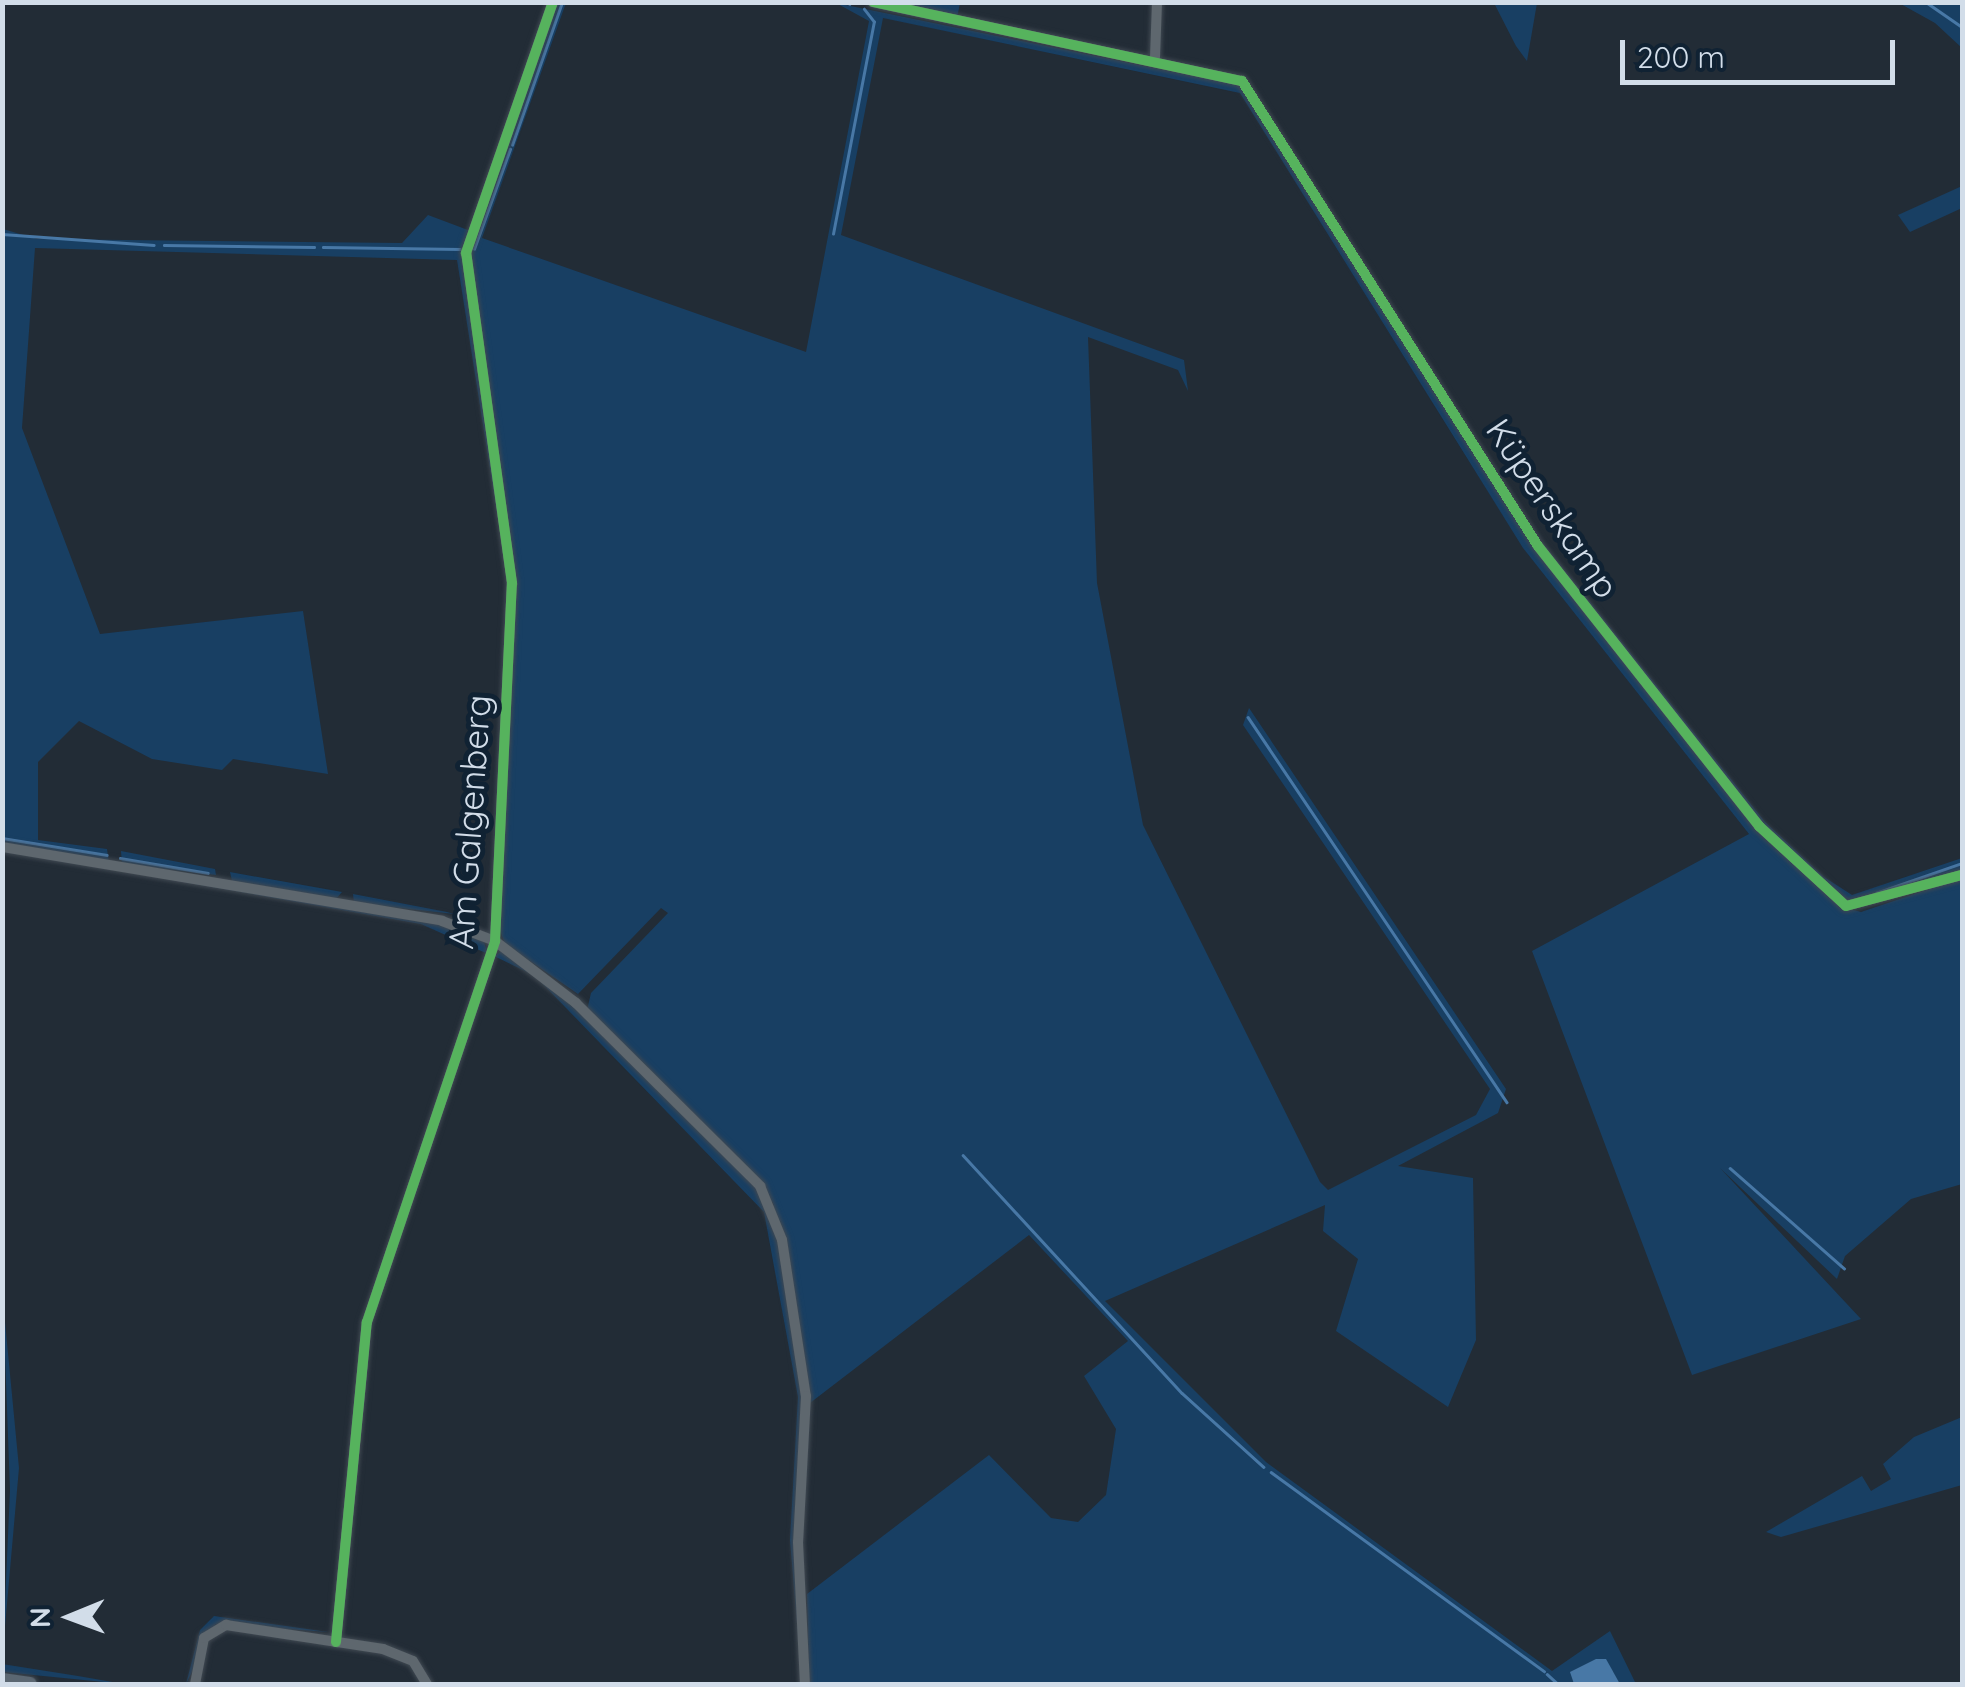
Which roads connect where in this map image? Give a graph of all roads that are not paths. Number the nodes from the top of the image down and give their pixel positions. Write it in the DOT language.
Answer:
graph roads {
  1 [pos="553,2"];
  2 [pos="872,2"];
  3 [pos="1157,2"];
  4 [pos="1154,57"];
  5 [pos="2,847"];
  6 [pos="1962,876"];
  7 [pos="495,941"];
  8 [pos="336,1642"];
  9 [pos="2,1680"];
  10 [pos="30,1684"];
  11 [pos="196,1684"];
  12 [pos="427,1684"];
  13 [pos="805,1684"];
  1 -- 7 [label="street, Am Galgenberg"];
  2 -- 4 [label="street"];
  3 -- 4 [label="street"];
  4 -- 6 [label="street, Küperskamp"];
  5 -- 7 [label="street, Am Galgenberg"];
  7 -- 8 [label="street, Am Galgenberg"];
  7 -- 13 [label="street, Am Galgenberg"];
  8 -- 11 [label="street"];
  8 -- 12 [label="street"];
  9 -- 10 [label="main road"];
}
